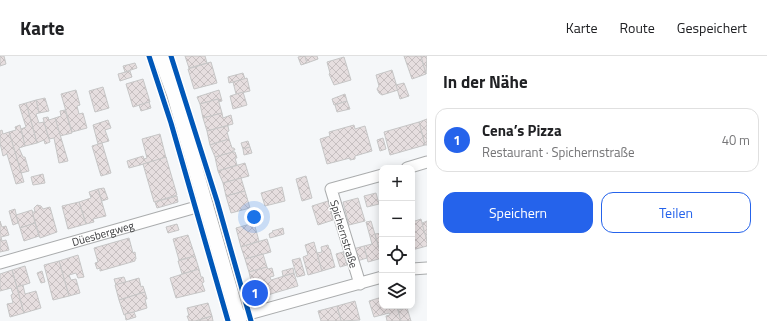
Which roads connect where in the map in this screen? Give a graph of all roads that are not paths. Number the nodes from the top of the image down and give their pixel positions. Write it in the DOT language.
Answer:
graph roads {
  1 [pos="160,56"];
  2 [pos="427,162"];
  3 [pos="415,166"];
  4 [pos="379,176"];
  5 [pos="207,204"];
  6 [pos="0,264"];
  7 [pos="427,268"];
  8 [pos="415,269"];
  9 [pos="379,279"];
  10 [pos="360,284"];
  11 [pos="239,319"];
  1 -- 5 [label="street"];
  2 -- 3 [label="street"];
  4 -- 10 [label="street, Spichernstraße"];
  5 -- 6 [label="street, Düesbergweg"];
  5 -- 11 [label="street"];
  7 -- 8 [label="street"];
  9 -- 10 [label="street"];
  10 -- 11 [label="street"];
}
